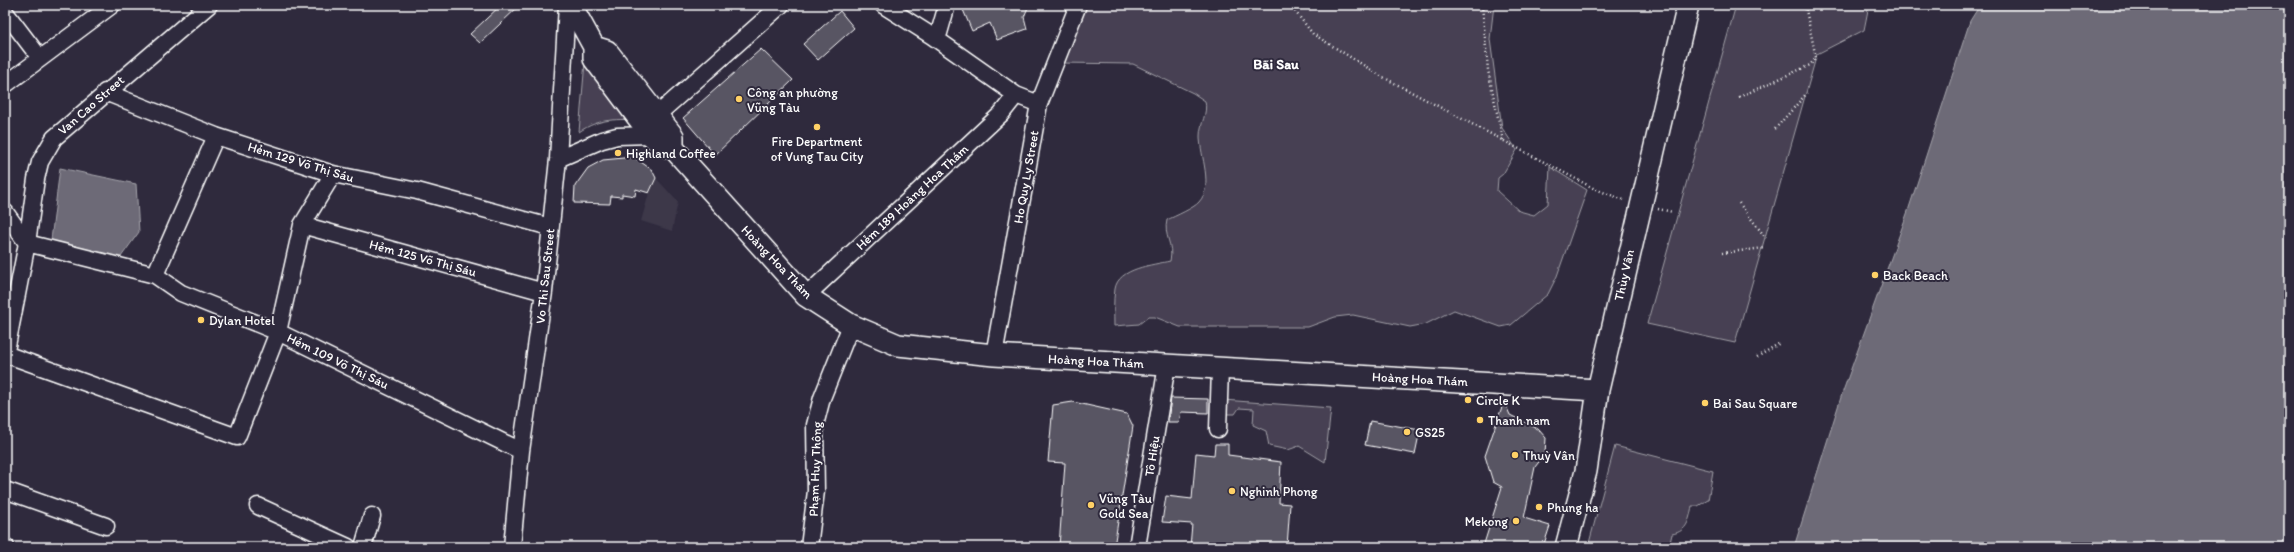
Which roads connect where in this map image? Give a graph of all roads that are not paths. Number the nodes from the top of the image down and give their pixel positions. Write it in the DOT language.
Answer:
graph roads {
  1 [pos="112,5"];
  2 [pos="209,5"];
  3 [pos="567,5"];
  4 [pos="571,5"];
  5 [pos="781,5"];
  6 [pos="883,5"];
  7 [pos="948,5"];
  8 [pos="1078,5"];
  9 [pos="1688,5"];
  10 [pos="5,12"];
  11 [pos="932,36"];
  12 [pos="594,47"];
  13 [pos="40,58"];
  14 [pos="5,85"];
  15 [pos="105,92"];
  16 [pos="1016,96"];
  17 [pos="1038,104"];
  18 [pos="657,115"];
  19 [pos="651,135"];
  20 [pos="216,136"];
  21 [pos="673,148"];
  22 [pos="558,160"];
  23 [pos="333,174"];
  24 [pos="5,212"];
  25 [pos="302,225"];
  26 [pos="550,227"];
  27 [pos="27,243"];
  28 [pos="155,275"];
  29 [pos="544,292"];
  30 [pos="806,296"];
  31 [pos="851,325"];
  32 [pos="278,332"];
  33 [pos="5,355"];
  34 [pos="994,355"];
  35 [pos="1166,365"];
  36 [pos="1220,369"];
  37 [pos="1598,390"];
  38 [pos="1218,429"];
  39 [pos="521,451"];
  40 [pos="5,490"];
  41 [pos="258,506"];
  42 [pos="372,516"];
  43 [pos="106,526"];
  44 [pos="348,547"];
  45 [pos="363,547"];
  46 [pos="512,547"];
  47 [pos="809,547"];
  48 [pos="1137,547"];
  49 [pos="1566,547"];
  1 -- 13 [label="street"];
  2 -- 15 [label="street, Van Cao Street"];
  3 -- 22 [label="street, Vo Thi Sau Street"];
  4 -- 12 [label="main road, Hoàng Hoa Thám"];
  5 -- 18 [label="street"];
  6 -- 11 [label="street"];
  7 -- 11 [label="street"];
  8 -- 17 [label="street, Ho Quy Ly Street"];
  9 -- 37 [label="main road, Thùy Vân"];
  10 -- 13 [label="street"];
  11 -- 16 [label="street"];
  12 -- 18 [label="main road, Hoàng Hoa Thám"];
  12 -- 19 [label="main road, Hoàng Hoa Thám"];
  13 -- 14 [label="street"];
  15 -- 20 [label="street, Hẻm 129 Võ Thị Sáu"];
  15 -- 27 [label="street, Van Cao Street"];
  16 -- 17 [label="street"];
  16 -- 30 [label="street, Hẻm 189 Hoàng Hoa Thám"];
  17 -- 34 [label="street, Ho Quy Ly Street"];
  18 -- 21 [label="main road, Hoàng Hoa Thám"];
  19 -- 21 [label="main road, Hoàng Hoa Thám"];
  19 -- 22 [label="street"];
  20 -- 23 [label="street, Hẻm 129 Võ Thị Sáu"];
  20 -- 28 [label="street"];
  21 -- 30 [label="main road, Hoàng Hoa Thám"];
  22 -- 26 [label="street, Vo Thi Sau Street"];
  23 -- 25 [label="street"];
  23 -- 26 [label="street, Hẻm 129 Võ Thị Sáu"];
  24 -- 27 [label="street"];
  25 -- 29 [label="street, Hẻm 125 Võ Thị Sáu"];
  25 -- 32 [label="street"];
  26 -- 29 [label="street, Vo Thi Sau Street"];
  27 -- 28 [label="street, Hẻm 109 Võ Thị Sáu"];
  27 -- 33 [label="street, Van Cao Street"];
  28 -- 32 [label="street, Hẻm 109 Võ Thị Sáu"];
  29 -- 39 [label="street, Vo Thi Sau Street"];
  30 -- 31 [label="main road, Hoàng Hoa Thám"];
  31 -- 34 [label="main road, Hoàng Hoa Thám"];
  31 -- 47 [label="street, Phạm Huy Thông"];
  32 -- 33 [label="street"];
  32 -- 39 [label="street, Hẻm 109 Võ Thị Sáu"];
  34 -- 35 [label="main road, Hoàng Hoa Thám"];
  35 -- 36 [label="main road, Hoàng Hoa Thám"];
  35 -- 48 [label="street, Tô Hiệu"];
  36 -- 37 [label="main road, Hoàng Hoa Thám"];
  36 -- 38 [label="street"];
  37 -- 49 [label="main road, Thùy Vân"];
  39 -- 46 [label="street, Vo Thi Sau Street"];
  40 -- 43 [label="street"];
  41 -- 44 [label="street"];
  42 -- 45 [label="street"];
}
